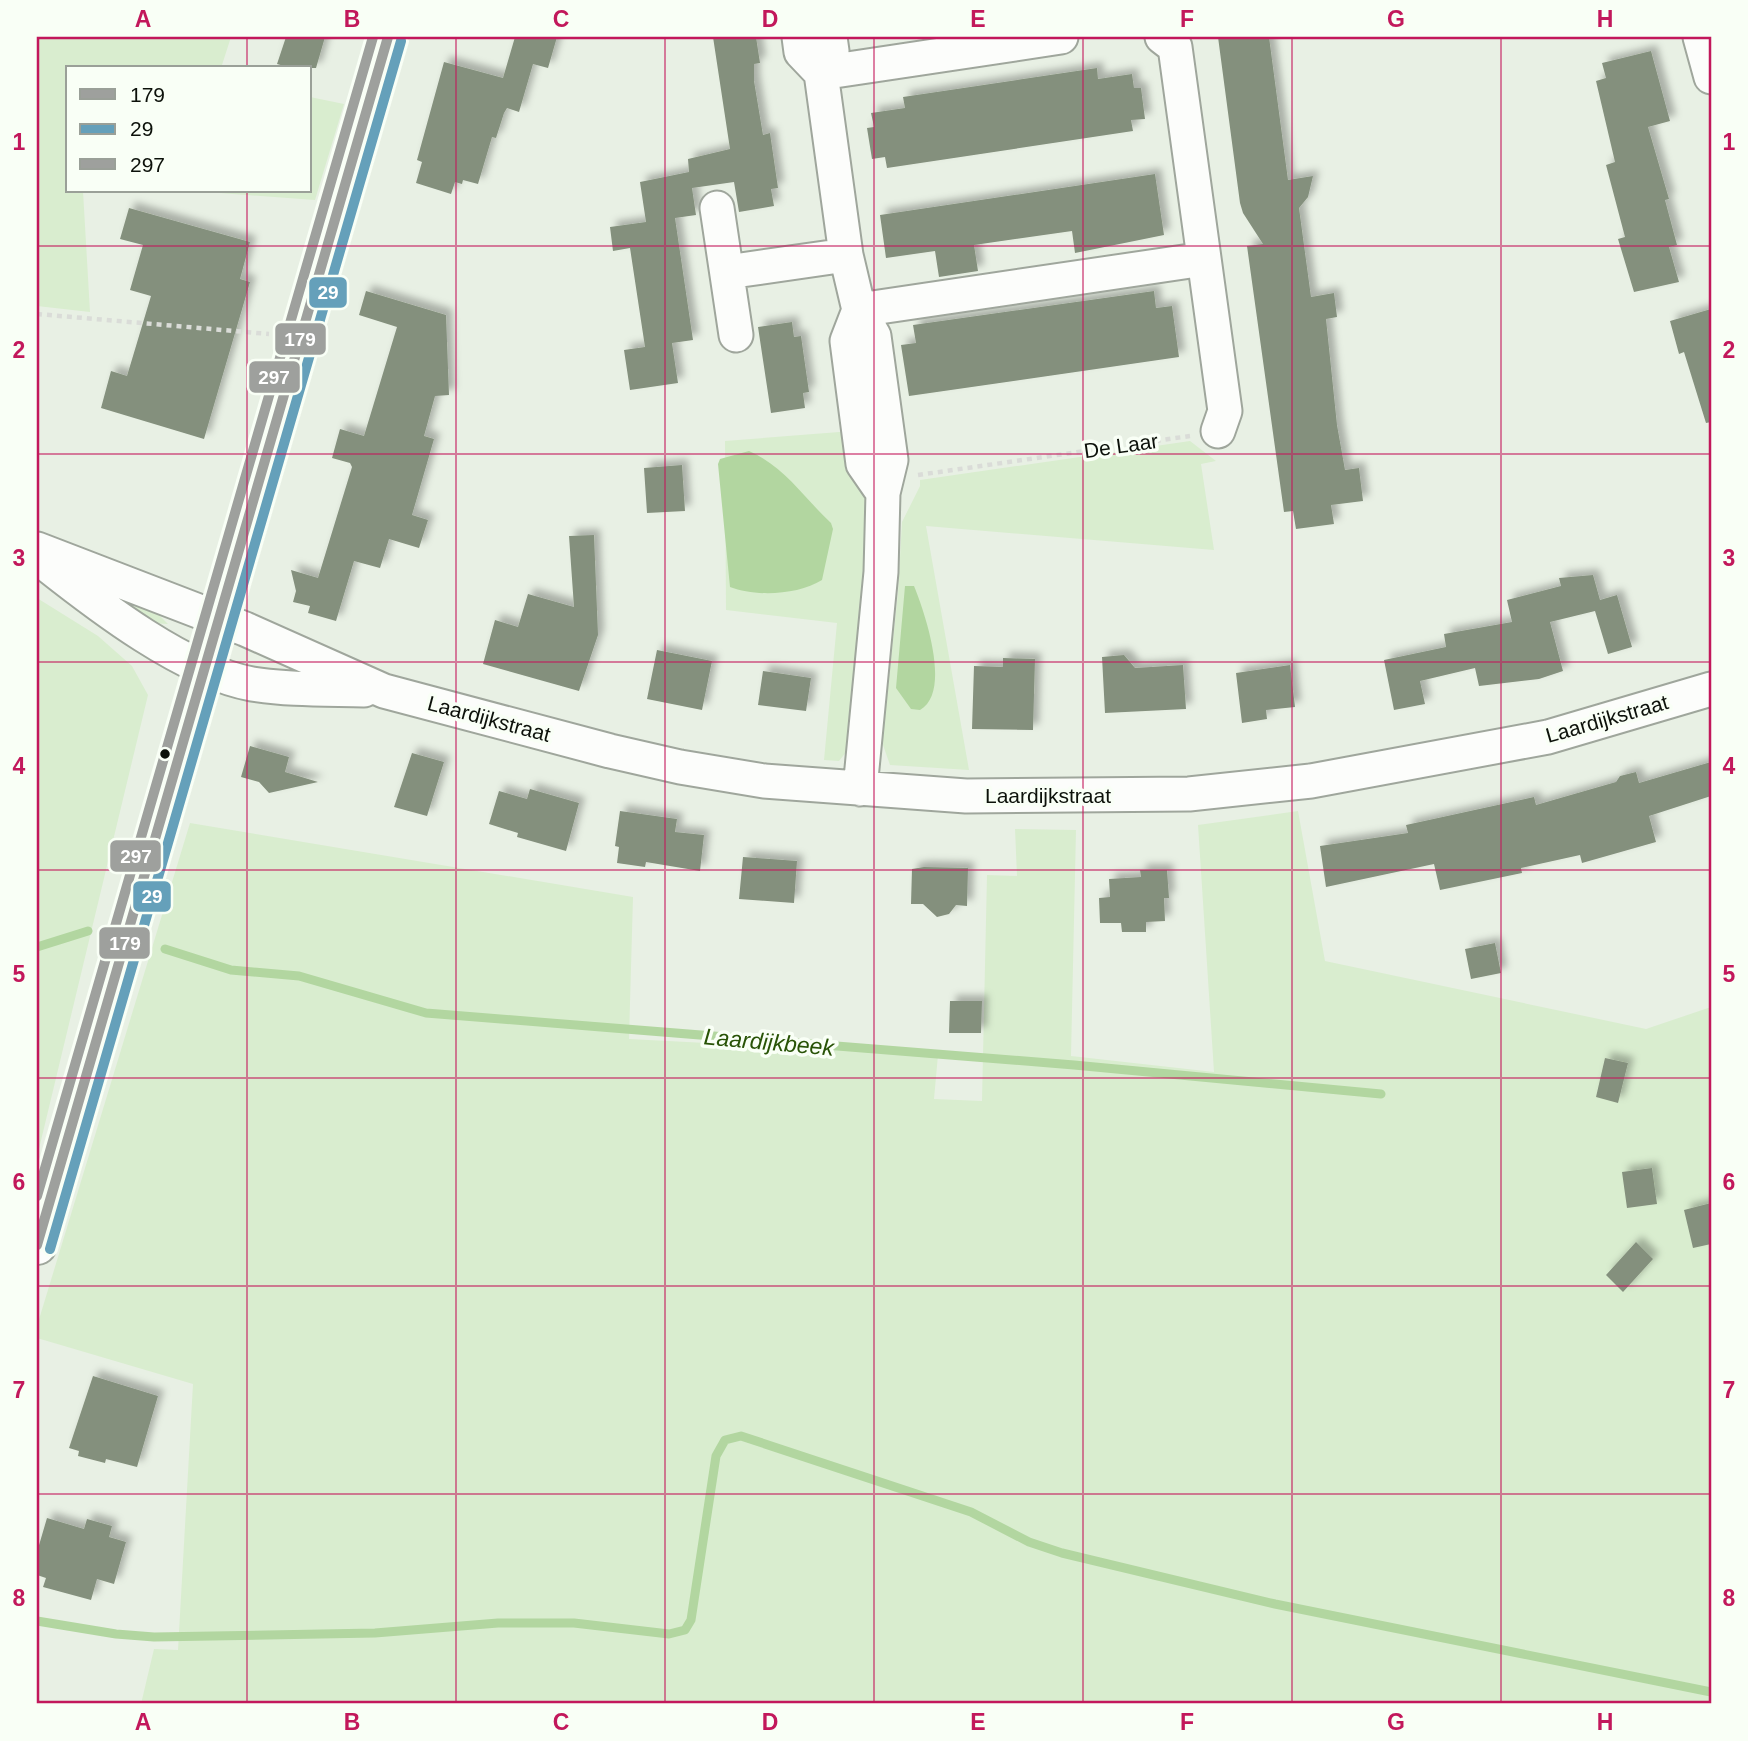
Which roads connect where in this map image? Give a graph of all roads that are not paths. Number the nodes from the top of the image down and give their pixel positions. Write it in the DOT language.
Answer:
graph roads {
  1 [pos="388,37"];
  2 [pos="799,37"];
  3 [pos="830,37"];
  4 [pos="1061,37"];
  5 [pos="1162,37"];
  6 [pos="1700,37"];
  7 [pos="821,73"];
  8 [pos="1711,77"];
  9 [pos="717,208"];
  10 [pos="846,255"];
  11 [pos="1204,259"];
  12 [pos="727,272"];
  13 [pos="859,310"];
  14 [pos="736,335"];
  15 [pos="1218,431"];
  16 [pos="37,549"];
  17 [pos="37,557"];
  18 [pos="218,619"];
  19 [pos="203,668"];
  20 [pos="1711,689"];
  21 [pos="384,691"];
  22 [pos="860,789"];
  23 [pos="37,1245"];
  1 -- 18 [label="main road"];
  2 -- 7 [label="street"];
  3 -- 7 [label="street"];
  4 -- 7 [label="street"];
  5 -- 11 [label="street"];
  6 -- 8 [label="street"];
  7 -- 10 [label="street"];
  9 -- 12 [label="street"];
  10 -- 12 [label="street"];
  10 -- 13 [label="street"];
  11 -- 13 [label="street"];
  11 -- 15 [label="street"];
  12 -- 14 [label="street"];
  13 -- 22 [label="street"];
  16 -- 18 [label="street, Laardijkstraat"];
  17 -- 19 [label="street, Laardijkstraat"];
  18 -- 19 [label="main road"];
  18 -- 21 [label="street, Laardijkstraat"];
  19 -- 21 [label="street, Laardijkstraat"];
  19 -- 23 [label="main road"];
  20 -- 22 [label="street, Laardijkstraat"];
  21 -- 22 [label="street, Laardijkstraat"];
}
